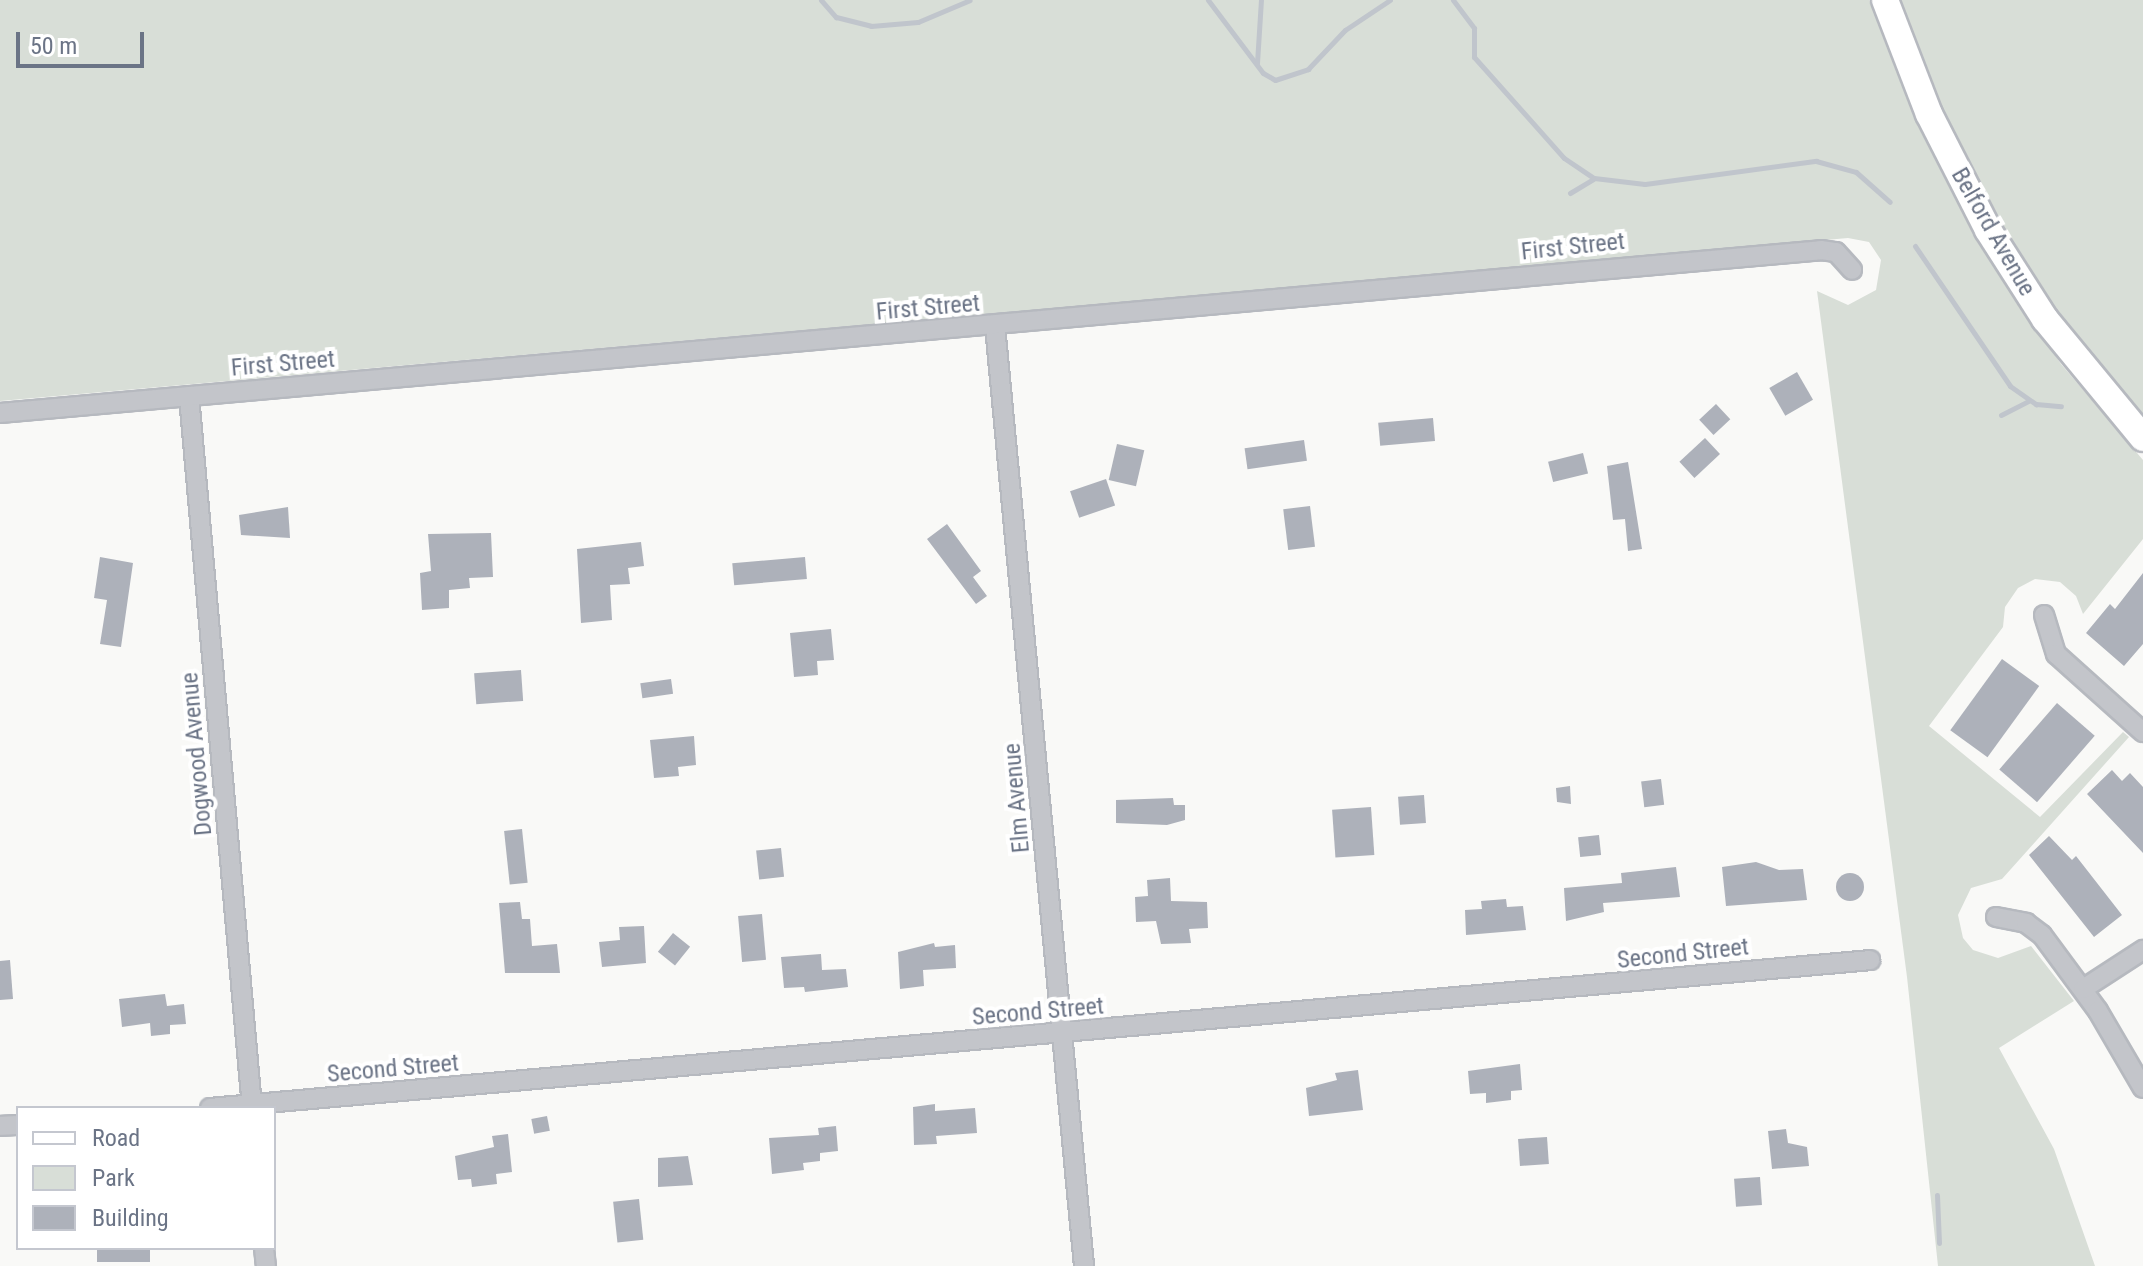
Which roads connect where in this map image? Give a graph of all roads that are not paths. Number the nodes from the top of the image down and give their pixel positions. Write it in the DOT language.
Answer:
graph roads {
  1 [pos="1885,0"];
  2 [pos="1852,270"];
  3 [pos="995,326"];
  4 [pos="189,396"];
  5 [pos="0,413"];
  6 [pos="2143,438"];
  7 [pos="2044,615"];
  8 [pos="2143,732"];
  9 [pos="1996,917"];
  10 [pos="2143,950"];
  11 [pos="1870,960"];
  12 [pos="2083,989"];
  13 [pos="1063,1035"];
  14 [pos="2143,1088"];
  15 [pos="252,1106"];
  16 [pos="1084,1266"];
  1 -- 6 [label="main road, Belford Avenue"];
  2 -- 3 [label="street, First Street"];
  3 -- 4 [label="street, First Street"];
  3 -- 13 [label="street, Elm Avenue"];
  4 -- 5 [label="street, First Street"];
  4 -- 15 [label="street, Dogwood Avenue"];
  7 -- 8 [label="street"];
  9 -- 12 [label="street"];
  10 -- 12 [label="street"];
  11 -- 13 [label="street, Second Street"];
  12 -- 14 [label="street"];
  13 -- 15 [label="street, Second Street"];
  13 -- 16 [label="street, Elm Avenue"];
}
